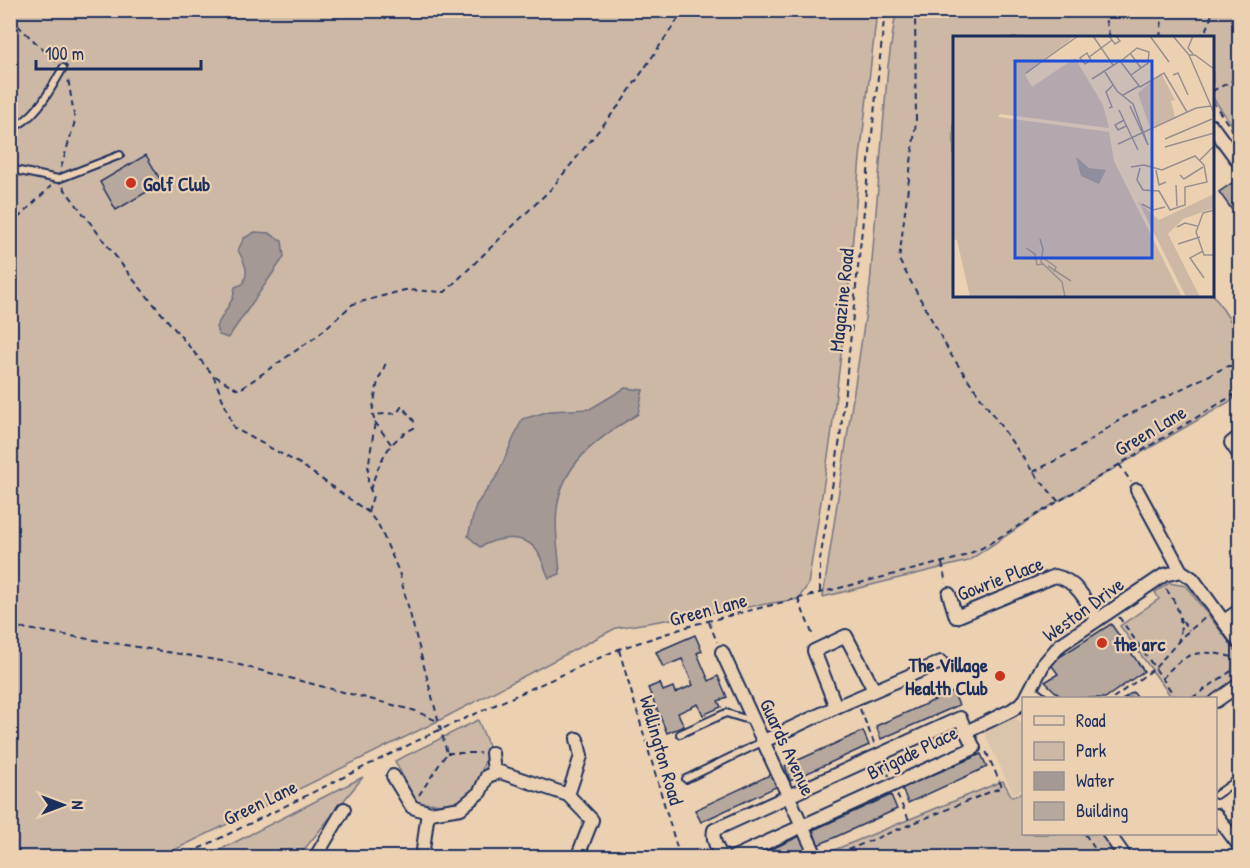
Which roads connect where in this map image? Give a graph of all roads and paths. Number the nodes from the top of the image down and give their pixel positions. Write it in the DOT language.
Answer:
graph roads {
  1 [pos="684,10"];
  2 [pos="885,10"];
  3 [pos="915,10"];
  4 [pos="1103,10"];
  5 [pos="1163,10"];
  6 [pos="1213,10"];
  7 [pos="10,18"];
  8 [pos="1110,36"];
  9 [pos="1160,36"];
  10 [pos="1201,36"];
  11 [pos="63,68"];
  12 [pos="1239,77"];
  13 [pos="1214,90"];
  14 [pos="1214,104"];
  15 [pos="10,129"];
  16 [pos="1214,129"];
  17 [pos="1239,141"];
  18 [pos="120,155"];
  19 [pos="1239,164"];
  20 [pos="10,169"];
  21 [pos="58,179"];
  22 [pos="10,226"];
  23 [pos="386,363"];
  24 [pos="1239,366"];
  25 [pos="213,375"];
  26 [pos="1239,392"];
  27 [pos="1233,396"];
  28 [pos="1239,403"];
  29 [pos="372,415"];
  30 [pos="375,422"];
  31 [pos="1239,436"];
  32 [pos="391,444"];
  33 [pos="1239,456"];
  34 [pos="1119,464"];
  35 [pos="1033,472"];
  36 [pos="370,490"];
  37 [pos="1137,490"];
  38 [pos="1058,501"];
  39 [pos="368,512"];
  40 [pos="942,563"];
  41 [pos="1181,571"];
  42 [pos="1159,579"];
  43 [pos="820,592"];
  44 [pos="949,594"];
  45 [pos="798,599"];
  46 [pos="1113,609"];
  47 [pos="1216,609"];
  48 [pos="1239,610"];
  49 [pos="1096,620"];
  50 [pos="1181,620"];
  51 [pos="708,621"];
  52 [pos="1224,621"];
  53 [pos="10,626"];
  54 [pos="1189,630"];
  55 [pos="1176,644"];
  56 [pos="1239,644"];
  57 [pos="619,649"];
  58 [pos="819,650"];
  59 [pos="722,652"];
  60 [pos="1239,659"];
  61 [pos="941,663"];
  62 [pos="1239,665"];
  63 [pos="1155,668"];
  64 [pos="1162,679"];
  65 [pos="1239,684"];
  66 [pos="874,690"];
  67 [pos="1027,696"];
  68 [pos="1116,697"];
  69 [pos="1175,697"];
  70 [pos="1195,697"];
  71 [pos="1217,700"];
  72 [pos="1022,701"];
  73 [pos="836,707"];
  74 [pos="438,721"];
  75 [pos="755,722"];
  76 [pos="441,729"];
  77 [pos="966,732"];
  78 [pos="680,734"];
  79 [pos="577,739"];
  80 [pos="764,741"];
  81 [pos="984,747"];
  82 [pos="447,753"];
  83 [pos="492,755"];
  84 [pos="494,773"];
  85 [pos="393,776"];
  86 [pos="1239,778"];
  87 [pos="686,779"];
  88 [pos="1217,794"];
  89 [pos="568,795"];
  90 [pos="789,795"];
  91 [pos="412,807"];
  92 [pos="344,809"];
  93 [pos="430,813"];
  94 [pos="1217,818"];
  95 [pos="802,825"];
  96 [pos="1086,835"];
  97 [pos="1110,835"];
  98 [pos="717,847"];
  99 [pos="1239,847"];
  100 [pos="180,858"];
  101 [pos="315,858"];
  102 [pos="422,858"];
  103 [pos="577,858"];
  104 [pos="680,858"];
  105 [pos="693,858"];
  106 [pos="725,858"];
  107 [pos="732,858"];
  108 [pos="818,858"];
  109 [pos="828,858"];
  110 [pos="1101,858"];
  111 [pos="1126,858"];
  1 -- 25 [label="path"];
  2 -- 43 [label="path, Magazine Road"];
  3 -- 35 [label="path"];
  4 -- 8 [label="path"];
  5 -- 9 [label="path"];
  6 -- 10 [label="path"];
  7 -- 11 [label="path"];
  11 -- 15 [label="lane"];
  11 -- 21 [label="path"];
  12 -- 13 [label="path"];
  14 -- 17 [label="path"];
  16 -- 19 [label="street"];
  18 -- 21 [label="lane"];
  20 -- 21 [label="lane"];
  21 -- 22 [label="path"];
  21 -- 25 [label="path"];
  23 -- 29 [label="path"];
  24 -- 35 [label="path"];
  25 -- 39 [label="path"];
  26 -- 27 [label="path, Green Lane"];
  27 -- 28 [label="path"];
  27 -- 34 [label="path, Green Lane"];
  29 -- 30 [label="path"];
  29 -- 32 [label="path"];
  30 -- 32 [label="path"];
  30 -- 36 [label="path"];
  31 -- 33 [label="street"];
  32 -- 36 [label="path"];
  34 -- 37 [label="path"];
  34 -- 38 [label="path, Green Lane"];
  35 -- 38 [label="path"];
  36 -- 39 [label="path"];
  37 -- 41 [label="street"];
  38 -- 40 [label="path, Green Lane"];
  39 -- 74 [label="path"];
  40 -- 43 [label="path, Green Lane"];
  40 -- 44 [label="path"];
  41 -- 42 [label="street, Weston Drive"];
  41 -- 47 [label="street"];
  42 -- 46 [label="street, Weston Drive"];
  42 -- 50 [label="path"];
  43 -- 45 [label="path, Green Lane"];
  44 -- 49 [label="street, Gowrie Place"];
  45 -- 51 [label="path, Green Lane"];
  45 -- 58 [label="path"];
  46 -- 49 [label="street, Weston Drive"];
  46 -- 63 [label="path"];
  47 -- 52 [label="street"];
  47 -- 54 [label="path"];
  48 -- 52 [label="street"];
  49 -- 67 [label="street, Weston Drive"];
  50 -- 54 [label="path"];
  50 -- 55 [label="path"];
  51 -- 57 [label="path, Green Lane"];
  51 -- 59 [label="path"];
  52 -- 56 [label="street"];
  53 -- 74 [label="path"];
  54 -- 55 [label="path"];
  55 -- 63 [label="path"];
  57 -- 76 [label="path, Green Lane"];
  57 -- 104 [label="path, Wellington Road"];
  58 -- 66 [label="street"];
  58 -- 73 [label="street"];
  59 -- 75 [label="street, Guards Avenue"];
  60 -- 64 [label="path"];
  61 -- 66 [label="street"];
  62 -- 70 [label="path"];
  63 -- 64 [label="path"];
  63 -- 68 [label="path"];
  64 -- 69 [label="path"];
  65 -- 71 [label="street"];
  66 -- 73 [label="street"];
  72 -- 77 [label="street, Weston Drive"];
  73 -- 80 [label="street"];
  74 -- 76 [label="path"];
  75 -- 78 [label="lane"];
  75 -- 80 [label="street, Guards Avenue"];
  76 -- 82 [label="path"];
  76 -- 100 [label="path, Green Lane"];
  77 -- 90 [label="street, Brigade Place"];
  77 -- 95 [label="street, Brigade Place"];
  79 -- 89 [label="street"];
  80 -- 87 [label="lane"];
  80 -- 90 [label="street, Guards Avenue"];
  81 -- 109 [label="path"];
  82 -- 83 [label="path"];
  82 -- 91 [label="path"];
  83 -- 84 [label="street"];
  84 -- 89 [label="street"];
  84 -- 93 [label="street"];
  85 -- 91 [label="street"];
  86 -- 88 [label="lane"];
  89 -- 103 [label="street"];
  90 -- 95 [label="street, Guards Avenue"];
  90 -- 98 [label="street, Brigade Place"];
  91 -- 93 [label="street"];
  92 -- 101 [label="street"];
  93 -- 102 [label="street"];
  94 -- 99 [label="street"];
  95 -- 107 [label="street, Brigade Place"];
  95 -- 108 [label="street, Guards Avenue"];
  96 -- 110 [label="path"];
  97 -- 111 [label="street"];
  98 -- 105 [label="path"];
  98 -- 106 [label="street"];
}
